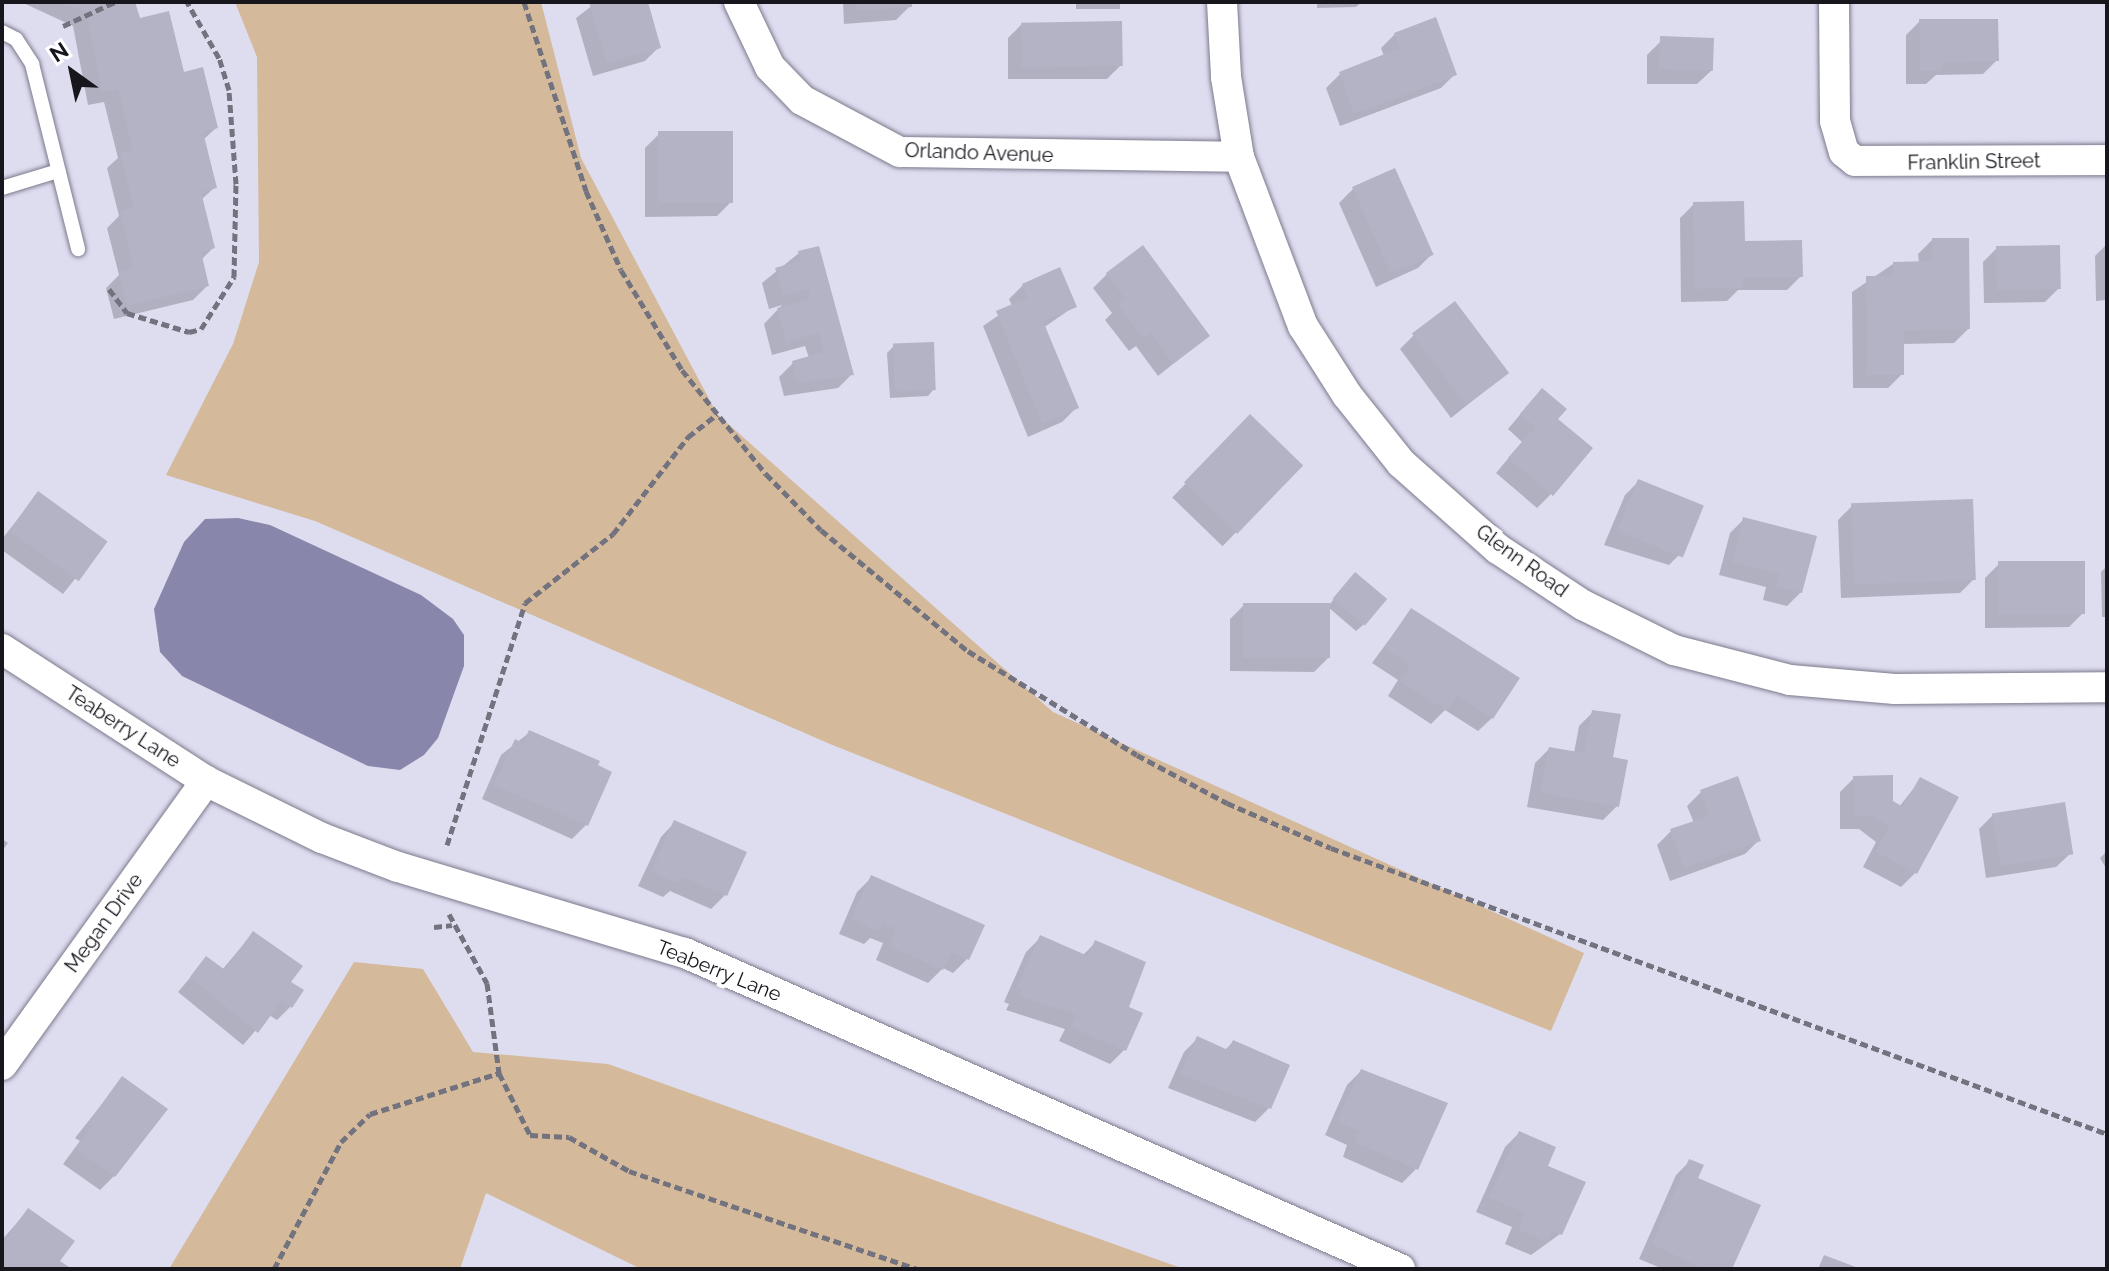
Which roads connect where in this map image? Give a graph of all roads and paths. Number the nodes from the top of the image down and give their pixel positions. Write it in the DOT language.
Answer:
graph roads {
  1 [pos="115,2"];
  2 [pos="187,2"];
  3 [pos="524,2"];
  4 [pos="739,2"];
  5 [pos="1222,2"];
  6 [pos="1834,2"];
  7 [pos="63,26"];
  8 [pos="2,32"];
  9 [pos="1239,157"];
  10 [pos="2107,160"];
  11 [pos="58,171"];
  12 [pos="2,188"];
  13 [pos="78,249"];
  14 [pos="109,289"];
  15 [pos="717,414"];
  16 [pos="2,649"];
  17 [pos="2107,687"];
  18 [pos="206,781"];
  19 [pos="447,845"];
  20 [pos="434,927"];
  21 [pos="2,1065"];
  22 [pos="499,1073"];
  23 [pos="2107,1134"];
  24 [pos="274,1269"];
  25 [pos="917,1269"];
  26 [pos="1400,1269"];
  1 -- 7 [label="path"];
  2 -- 14 [label="path"];
  3 -- 15 [label="path"];
  4 -- 9 [label="street, Orlando Avenue"];
  5 -- 9 [label="street, Glenn Road"];
  6 -- 10 [label="street, Franklin Street"];
  8 -- 11 [label="lane"];
  9 -- 17 [label="street, Glenn Road"];
  11 -- 12 [label="lane"];
  11 -- 13 [label="lane"];
  15 -- 19 [label="path"];
  15 -- 23 [label="path"];
  16 -- 18 [label="street, Teaberry Lane"];
  18 -- 21 [label="street, Megan Drive"];
  18 -- 26 [label="street, Teaberry Lane"];
  20 -- 22 [label="path"];
  22 -- 24 [label="path"];
  22 -- 25 [label="path"];
}
